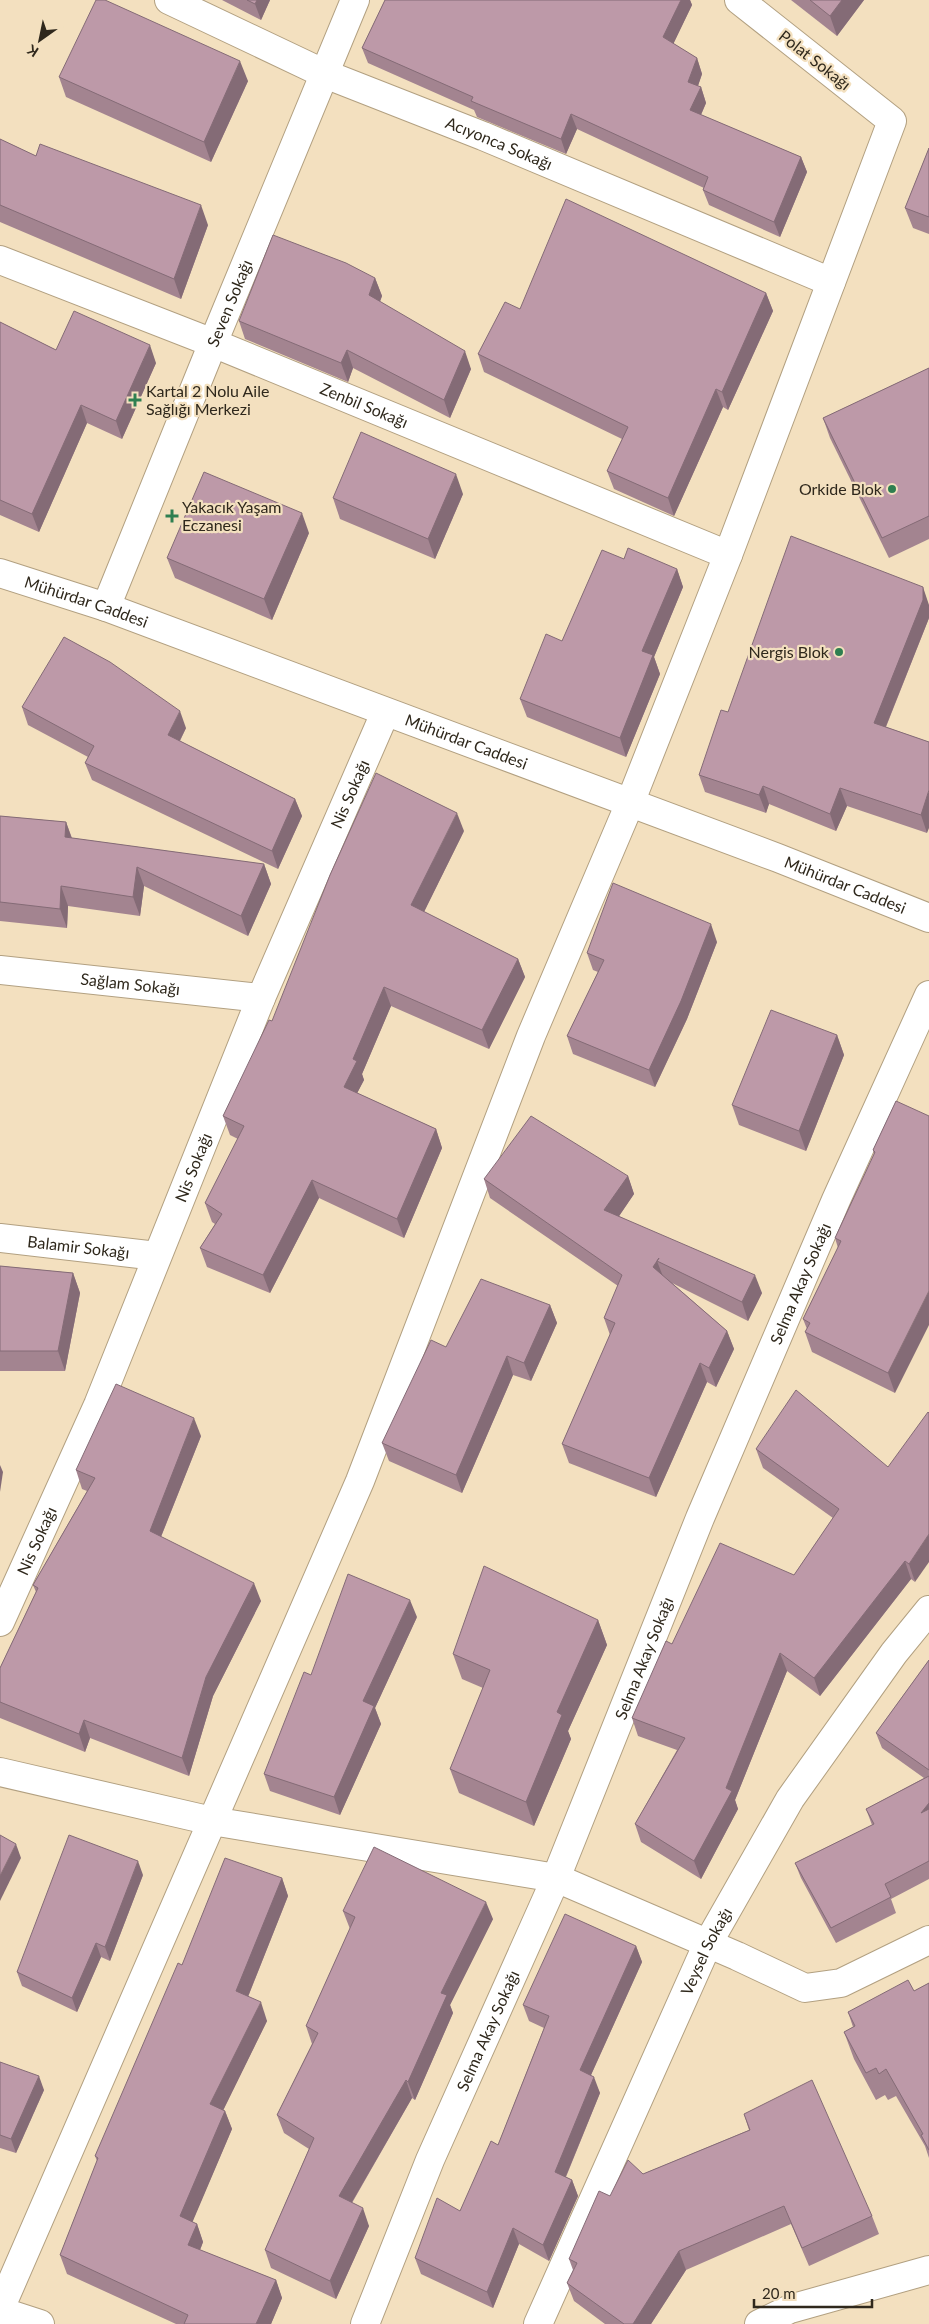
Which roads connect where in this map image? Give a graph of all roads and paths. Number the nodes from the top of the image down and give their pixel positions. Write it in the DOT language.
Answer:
graph roads {
  1 [pos="169,0"];
  2 [pos="356,0"];
  3 [pos="739,0"];
  4 [pos="324,74"];
  5 [pos="0,260"];
  6 [pos="831,282"];
  7 [pos="213,343"];
  8 [pos="728,555"];
  9 [pos="0,573"];
  10 [pos="106,608"];
  11 [pos="385,713"];
  12 [pos="630,803"];
  13 [pos="929,918"];
  14 [pos="0,970"];
  15 [pos="929,995"];
  16 [pos="260,998"];
  17 [pos="0,1238"];
  18 [pos="157,1256"];
  19 [pos="929,1610"];
  20 [pos="0,1622"];
  21 [pos="0,1772"];
  22 [pos="212,1821"];
  23 [pos="556,1878"];
  24 [pos="929,1940"];
  25 [pos="708,1943"];
  26 [pos="929,2270"];
  27 [pos="0,2310"];
  28 [pos="40,2324"];
  29 [pos="365,2324"];
  30 [pos="538,2324"];
  31 [pos="759,2324"];
  1 -- 4 [label="street, Acıyonca Sokağı"];
  2 -- 4 [label="street, Seven Sokağı"];
  3 -- 6 [label="street, Polat Sokağı"];
  4 -- 6 [label="street, Acıyonca Sokağı"];
  4 -- 7 [label="street, Seven Sokağı"];
  5 -- 7 [label="street, Zenbil Sokağı"];
  6 -- 8 [label="street"];
  7 -- 8 [label="street, Zenbil Sokağı"];
  7 -- 10 [label="street, Seven Sokağı"];
  8 -- 12 [label="street"];
  9 -- 10 [label="street, Mühürdar Caddesi"];
  10 -- 11 [label="street, Mühürdar Caddesi"];
  11 -- 12 [label="street, Mühürdar Caddesi"];
  11 -- 16 [label="street, Nis Sokağı"];
  12 -- 13 [label="street, Mühürdar Caddesi"];
  12 -- 22 [label="street"];
  14 -- 16 [label="street, Sağlam Sokağı"];
  15 -- 23 [label="street, Selma Akay Sokağı"];
  16 -- 18 [label="street, Nis Sokağı"];
  17 -- 18 [label="street, Balamir Sokağı"];
  18 -- 20 [label="street, Nis Sokağı"];
  19 -- 25 [label="street, Veysel Sokağı"];
  21 -- 22 [label="street"];
  22 -- 23 [label="street"];
  22 -- 27 [label="street"];
  23 -- 25 [label="street"];
  23 -- 29 [label="street, Selma Akay Sokağı"];
  24 -- 25 [label="street"];
  25 -- 30 [label="street, Veysel Sokağı"];
  26 -- 31 [label="street"];
  27 -- 28 [label="street"];
}
